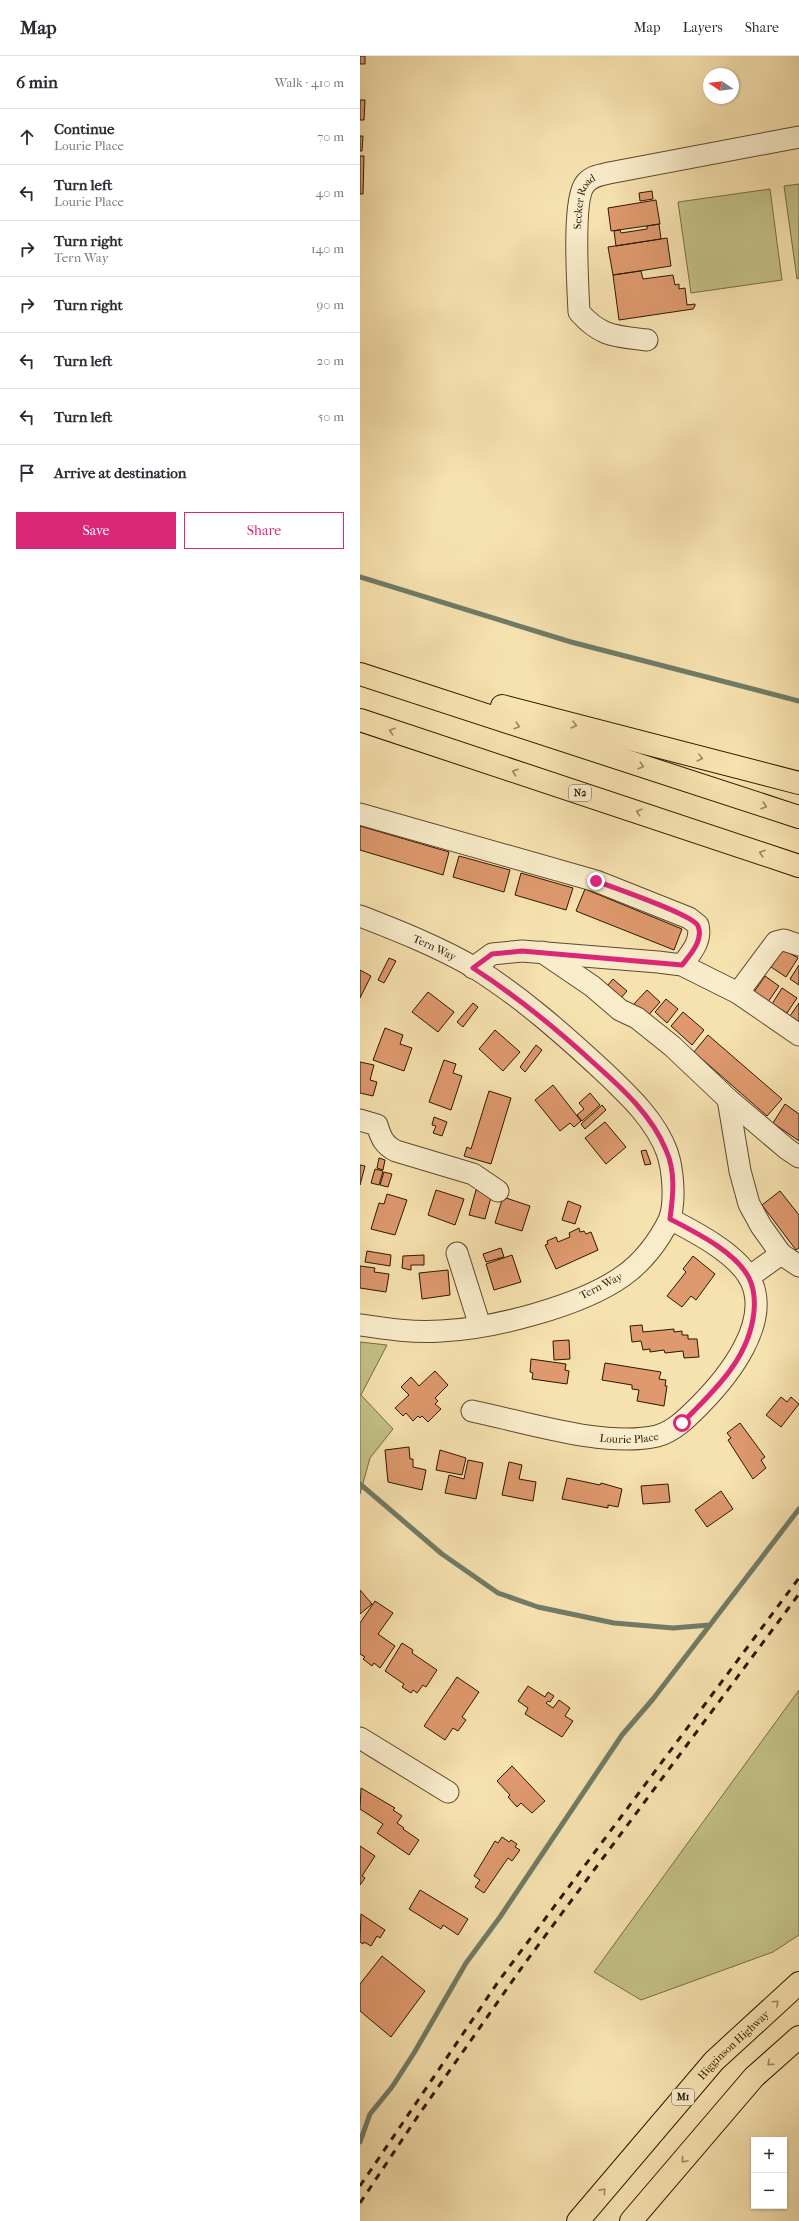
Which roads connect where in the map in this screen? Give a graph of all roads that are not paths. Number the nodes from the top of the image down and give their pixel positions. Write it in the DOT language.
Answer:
graph roads {
  1 [pos="799,136"];
  2 [pos="647,340"];
  3 [pos="360,669"];
  4 [pos="360,674"];
  5 [pos="360,720"];
  6 [pos="799,783"];
  7 [pos="360,814"];
  8 [pos="799,817"];
  9 [pos="799,866"];
  10 [pos="360,916"];
  11 [pos="799,945"];
  12 [pos="542,952"];
  13 [pos="682,965"];
  14 [pos="473,968"];
  15 [pos="738,993"];
  16 [pos="799,1034"];
  17 [pos="728,1099"];
  18 [pos="369,1122"];
  19 [pos="799,1157"];
  20 [pos="498,1191"];
  21 [pos="670,1219"];
  22 [pos="457,1253"];
  23 [pos="781,1254"];
  24 [pos="799,1266"];
  25 [pos="749,1277"];
  26 [pos="360,1326"];
  27 [pos="480,1326"];
  28 [pos="472,1410"];
  29 [pos="360,1738"];
  30 [pos="448,1792"];
  31 [pos="799,1983"];
  32 [pos="799,2037"];
  33 [pos="578,2221"];
  34 [pos="632,2221"];
  1 -- 2 [label="street, Secker Road"];
  3 -- 6 [label="highway, one-way"];
  4 -- 8 [label="highway, one-way"];
  9 -- 5 [label="highway, N2, one-way"];
  7 -- 13 [label="street"];
  10 -- 14 [label="street, Tern Way"];
  11 -- 15 [label="street"];
  12 -- 13 [label="street"];
  12 -- 14 [label="street"];
  12 -- 17 [label="street"];
  13 -- 15 [label="street"];
  14 -- 21 [label="street, Tern Way"];
  15 -- 16 [label="street"];
  17 -- 19 [label="street"];
  17 -- 23 [label="street"];
  18 -- 20 [label="street"];
  21 -- 25 [label="street, Lourie Place"];
  21 -- 27 [label="street, Tern Way"];
  22 -- 27 [label="street"];
  23 -- 24 [label="street"];
  23 -- 25 [label="street"];
  25 -- 28 [label="street, Lourie Place"];
  26 -- 27 [label="street, Tern Way"];
  29 -- 30 [label="street"];
  33 -- 31 [label="highway, Higginson Highway / M1, one-way"];
  32 -- 34 [label="highway, one-way"];
}
